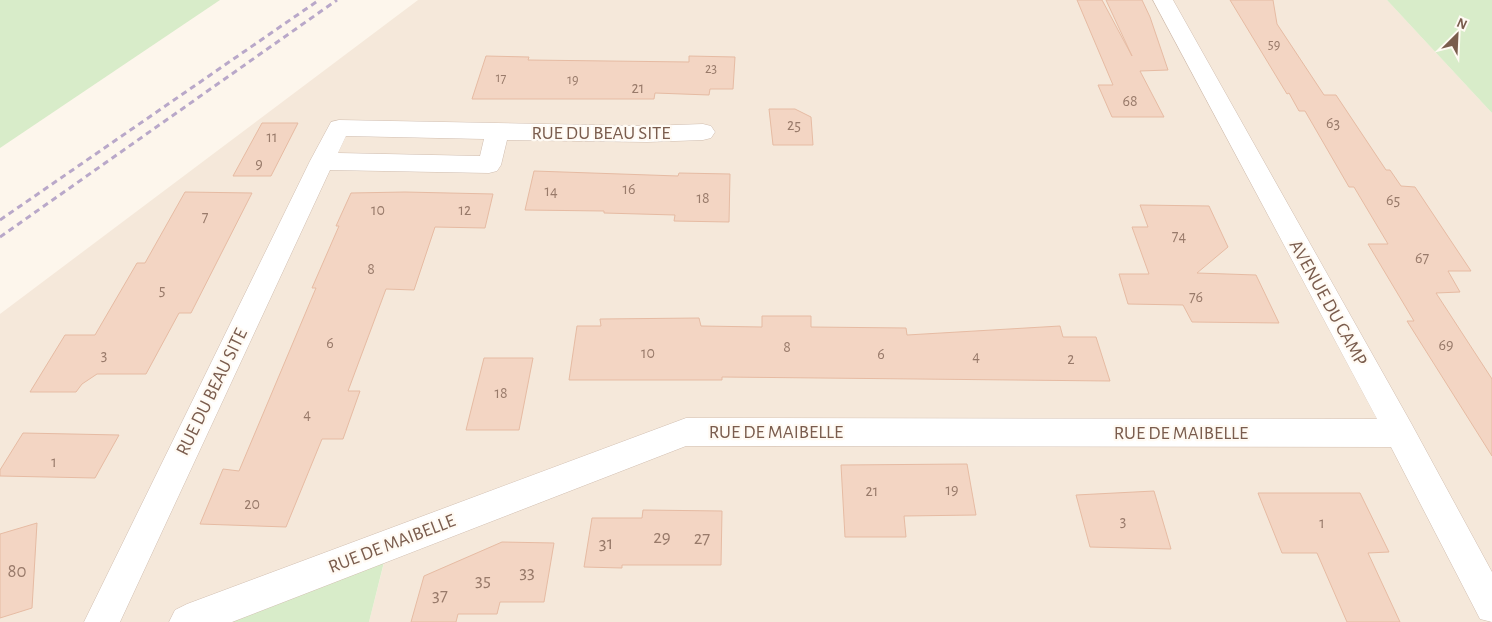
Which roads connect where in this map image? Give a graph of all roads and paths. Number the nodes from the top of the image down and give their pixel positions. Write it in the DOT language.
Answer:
graph roads {
  1 [pos="1163,0"];
  2 [pos="498,132"];
  3 [pos="703,132"];
  4 [pos="322,161"];
  5 [pos="1400,433"];
  6 [pos="1492,607"];
  7 [pos="102,622"];
  8 [pos="187,622"];
  1 -- 5 [label="street, AVENUE DU CAMP"];
  2 -- 3 [label="street, RUE DU BEAU SITE"];
  2 -- 4 [label="street, RUE DU BEAU SITE"];
  2 -- 4 [label="street"];
  4 -- 7 [label="street, RUE DU BEAU SITE"];
  5 -- 6 [label="street, AVENUE DU CAMP"];
  5 -- 8 [label="street, RUE DE MAIBELLE"];
}
